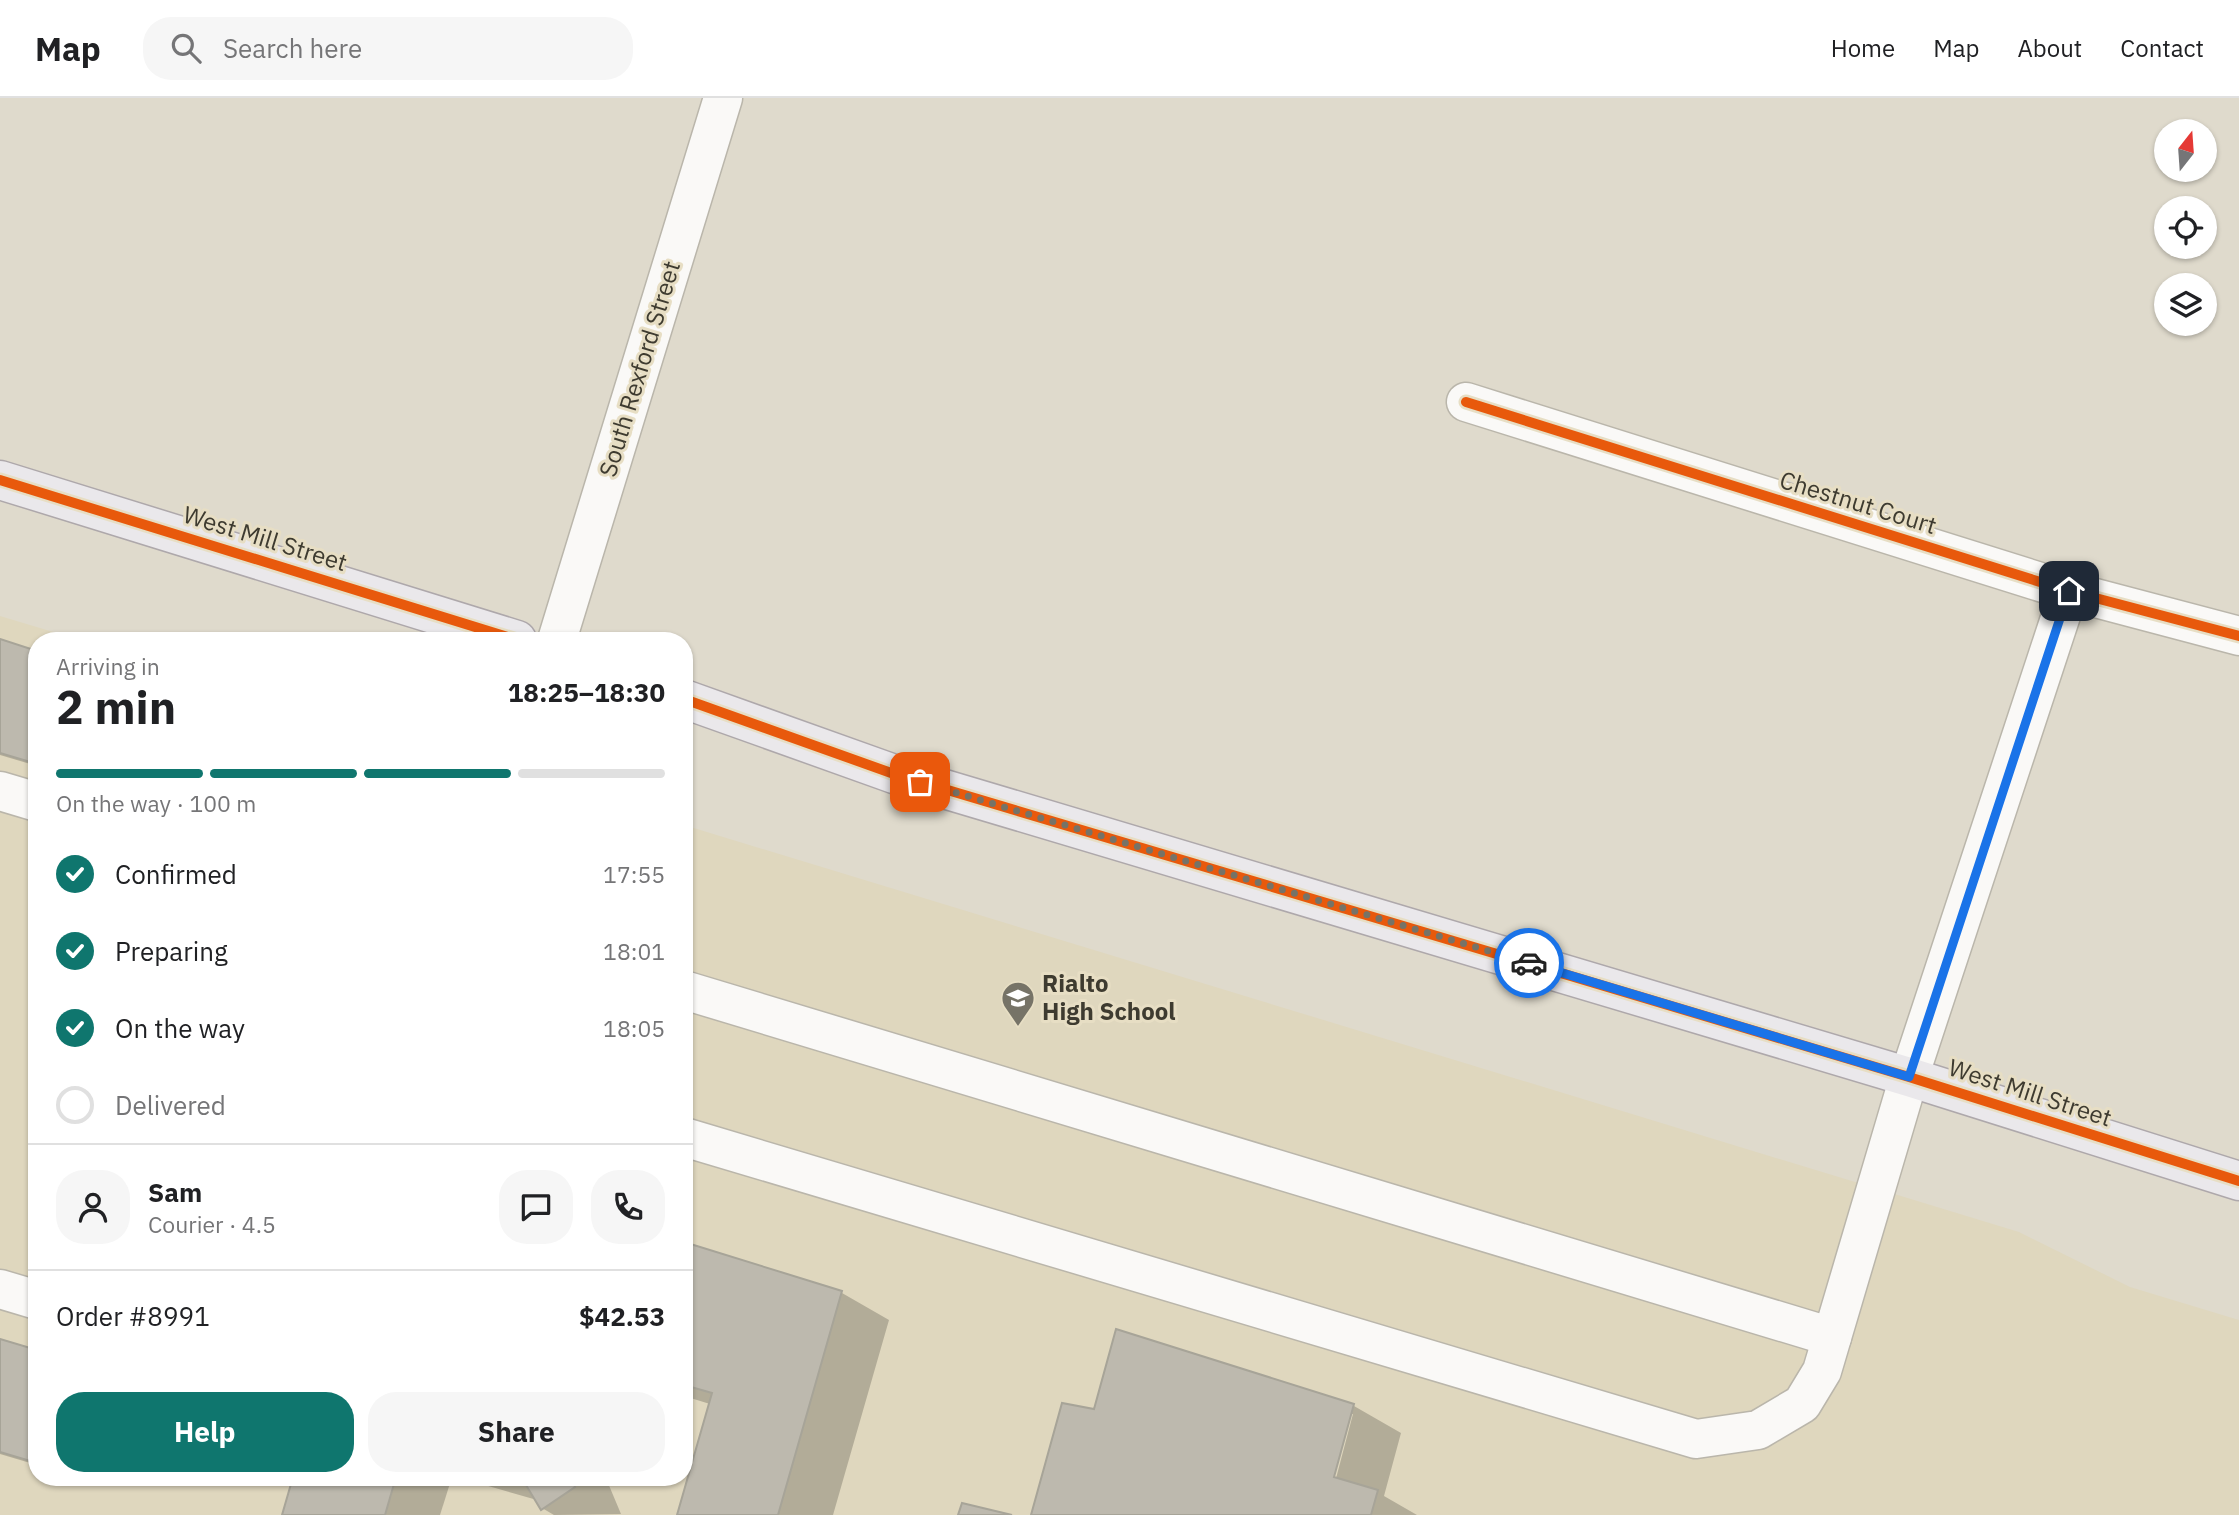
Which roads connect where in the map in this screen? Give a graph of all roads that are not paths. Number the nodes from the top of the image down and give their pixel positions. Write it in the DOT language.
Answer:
graph roads {
  1 [pos="723,98"];
  2 [pos="1466,402"];
  3 [pos="0,480"];
  4 [pos="2069,591"];
  5 [pos="491,632"];
  6 [pos="559,632"];
  7 [pos="2239,636"];
  8 [pos="693,702"];
  9 [pos="0,791"];
  10 [pos="28,799"];
  11 [pos="693,993"];
  12 [pos="1909,1077"];
  13 [pos="693,1140"];
  14 [pos="2239,1181"];
  15 [pos="0,1289"];
  16 [pos="28,1297"];
  17 [pos="1832,1337"];
  1 -- 6 [label="street, South Rexford Street"];
  2 -- 4 [label="street, Chestnut Court"];
  3 -- 5 [label="main road, West Mill Street"];
  4 -- 7 [label="street, Chestnut Court"];
  4 -- 12 [label="street"];
  8 -- 12 [label="main road, West Mill Street"];
  9 -- 10 [label="street"];
  11 -- 17 [label="street"];
  12 -- 14 [label="main road, West Mill Street"];
  12 -- 17 [label="street"];
  13 -- 17 [label="street"];
  15 -- 16 [label="street"];
}
